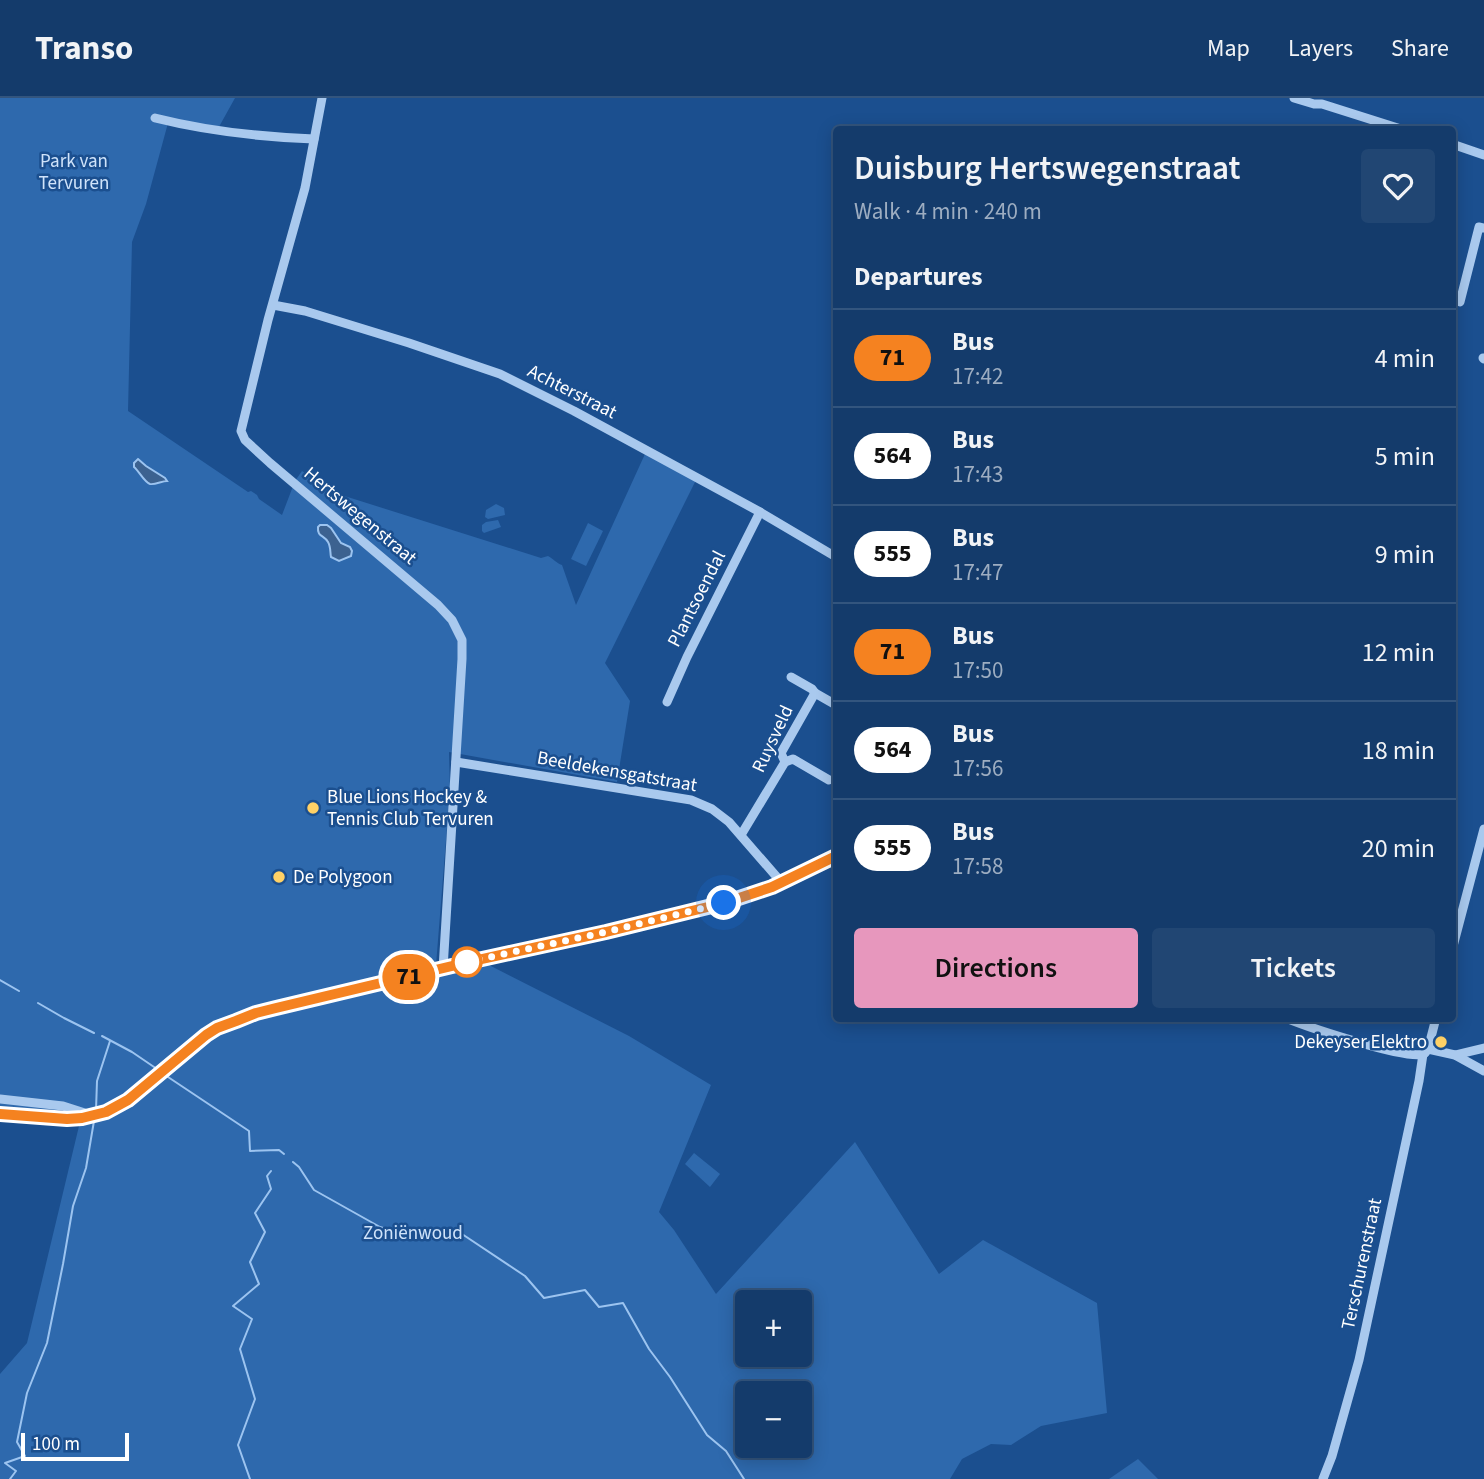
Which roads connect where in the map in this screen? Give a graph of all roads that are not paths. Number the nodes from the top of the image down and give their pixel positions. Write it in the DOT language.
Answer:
graph roads {
  1 [pos="322,98"];
  2 [pos="1294,98"];
  3 [pos="1311,98"];
  4 [pos="1322,104"];
  5 [pos="155,118"];
  6 [pos="1391,126"];
  7 [pos="314,139"];
  8 [pos="1456,145"];
  9 [pos="1484,155"];
  10 [pos="1484,228"];
  11 [pos="1460,302"];
  12 [pos="272,304"];
  13 [pos="760,512"];
  14 [pos="833,555"];
  15 [pos="791,677"];
  16 [pos="815,693"];
  17 [pos="667,702"];
  18 [pos="833,703"];
  19 [pos="456,762"];
  20 [pos="785,762"];
  21 [pos="829,780"];
  22 [pos="1484,829"];
  23 [pos="741,835"];
  24 [pos="833,858"];
  25 [pos="782,883"];
  26 [pos="1456,935"];
  27 [pos="443,969"];
  28 [pos="1299,1022"];
  29 [pos="1435,1022"];
  30 [pos="1484,1048"];
  31 [pos="1426,1051"];
  32 [pos="1455,1055"];
  33 [pos="1484,1071"];
  34 [pos="0,1099"];
  35 [pos="0,1115"];
  36 [pos="93,1116"];
  37 [pos="1323,1479"];
  1 -- 7 [label="street, Hertswegenstraat"];
  2 -- 4 [label="street"];
  3 -- 4 [label="street"];
  4 -- 6 [label="street"];
  5 -- 7 [label="street"];
  7 -- 12 [label="street, Hertswegenstraat"];
  8 -- 9 [label="street"];
  10 -- 11 [label="street"];
  12 -- 13 [label="street, Achterstraat"];
  12 -- 19 [label="street, Hertswegenstraat"];
  13 -- 14 [label="street, Achterstraat"];
  13 -- 17 [label="street, Plantsoendal"];
  15 -- 16 [label="street, Ruysveld"];
  16 -- 18 [label="street, Ruysveld"];
  16 -- 20 [label="street, Ruysveld"];
  19 -- 23 [label="street, Beeldekensgatstraat"];
  19 -- 27 [label="street, Hertswegenstraat"];
  20 -- 21 [label="street"];
  20 -- 23 [label="street, Ruysveld"];
  22 -- 26 [label="street"];
  23 -- 25 [label="street, Beeldekensgatstraat"];
  24 -- 25 [label="street"];
  25 -- 27 [label="street"];
  27 -- 36 [label="street"];
  28 -- 31 [label="street"];
  29 -- 31 [label="street, Terschurenstraat"];
  30 -- 32 [label="street"];
  31 -- 32 [label="street"];
  31 -- 37 [label="street, Terschurenstraat"];
  32 -- 33 [label="street"];
  34 -- 36 [label="street"];
  35 -- 36 [label="street"];
}
